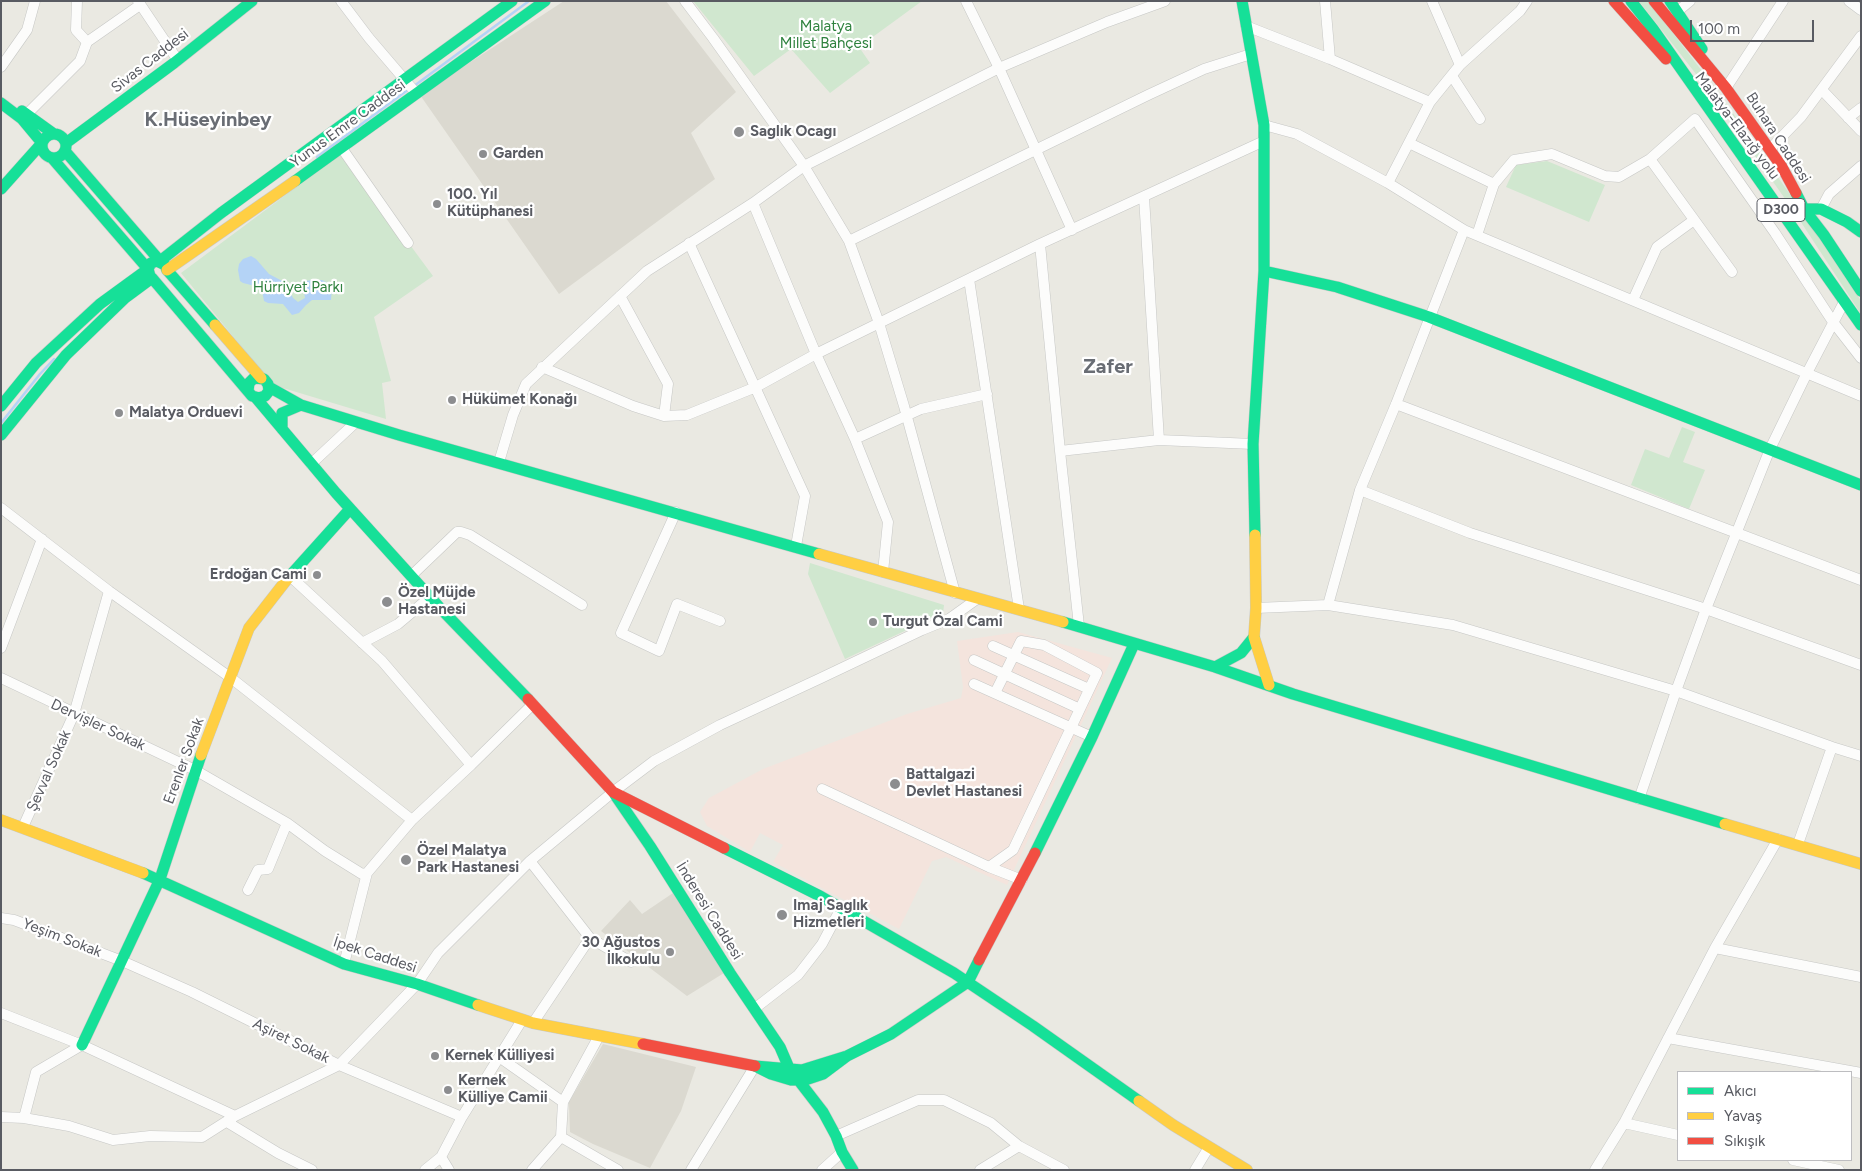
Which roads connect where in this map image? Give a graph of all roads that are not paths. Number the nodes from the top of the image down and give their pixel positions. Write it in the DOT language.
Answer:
graph roads {
  1 [pos="35,1"];
  2 [pos="77,1"];
  3 [pos="252,1"];
  4 [pos="341,1"];
  5 [pos="512,1"];
  6 [pos="545,1"];
  7 [pos="685,1"];
  8 [pos="966,1"];
  9 [pos="1165,1"];
  10 [pos="1242,1"];
  11 [pos="1325,1"];
  12 [pos="1432,1"];
  13 [pos="1527,1"];
  14 [pos="1614,1"];
  15 [pos="1631,1"];
  16 [pos="1654,1"];
  17 [pos="1670,1"];
  18 [pos="1690,1"];
  19 [pos="1783,1"];
  20 [pos="1849,1"];
  21 [pos="139,3"];
  22 [pos="1861,10"];
  23 [pos="1678,11"];
  24 [pos="1246,26"];
  25 [pos="1861,36"];
  26 [pos="87,42"];
  27 [pos="1251,54"];
  28 [pos="177,59"];
  29 [pos="1330,59"];
  30 [pos="1460,65"];
  31 [pos="1,67"];
  32 [pos="999,68"];
  33 [pos="1452,76"];
  34 [pos="404,80"];
  35 [pos="1726,88"];
  36 [pos="1822,90"];
  37 [pos="416,93"];
  38 [pos="1,97"];
  39 [pos="1700,97"];
  40 [pos="1430,102"];
  41 [pos="1,103"];
  42 [pos="1861,108"];
  43 [pos="24,117"];
  44 [pos="1848,118"];
  45 [pos="1480,119"];
  46 [pos="1264,126"];
  47 [pos="1861,131"];
  48 [pos="54,134"];
  49 [pos="1264,140"];
  50 [pos="42,143"];
  51 [pos="1409,143"];
  52 [pos="66,147"];
  53 [pos="341,148"];
  54 [pos="1770,148"];
  55 [pos="1036,151"];
  56 [pos="29,156"];
  57 [pos="52,158"];
  58 [pos="1650,159"];
  59 [pos="804,166"];
  60 [pos="1861,166"];
  61 [pos="1388,183"];
  62 [pos="1494,184"];
  63 [pos="1,189"];
  64 [pos="1144,197"];
  65 [pos="752,203"];
  66 [pos="1820,208"];
  67 [pos="1804,209"];
  68 [pos="1861,218"];
  69 [pos="1694,220"];
  70 [pos="1072,230"];
  71 [pos="1464,230"];
  72 [pos="1857,230"];
  73 [pos="1477,235"];
  74 [pos="849,241"];
  75 [pos="408,243"];
  76 [pos="689,244"];
  77 [pos="1040,244"];
  78 [pos="164,266"];
  79 [pos="1264,271"];
  80 [pos="1732,272"];
  81 [pos="150,273"];
  82 [pos="969,279"];
  83 [pos="1861,291"];
  84 [pos="620,296"];
  85 [pos="1634,300"];
  86 [pos="1844,302"];
  87 [pos="1429,317"];
  88 [pos="1833,322"];
  89 [pos="879,323"];
  90 [pos="1861,325"];
  91 [pos="816,354"];
  92 [pos="1861,358"];
  93 [pos="542,367"];
  94 [pos="1806,374"];
  95 [pos="261,378"];
  96 [pos="269,387"];
  97 [pos="756,387"];
  98 [pos="252,394"];
  99 [pos="667,394"];
  100 [pos="987,394"];
  101 [pos="1861,396"];
  102 [pos="1396,404"];
  103 [pos="301,405"];
  104 [pos="1,406"];
  105 [pos="664,416"];
  106 [pos="676,416"];
  107 [pos="907,416"];
  108 [pos="356,422"];
  109 [pos="282,429"];
  110 [pos="1,435"];
  111 [pos="855,439"];
  112 [pos="1159,440"];
  113 [pos="1253,444"];
  114 [pos="1770,449"];
  115 [pos="1060,451"];
  116 [pos="499,462"];
  117 [pos="311,464"];
  118 [pos="1861,486"];
  119 [pos="1360,490"];
  120 [pos="1,508"];
  121 [pos="350,508"];
  122 [pos="676,512"];
  123 [pos="1736,532"];
  124 [pos="42,539"];
  125 [pos="796,546"];
  126 [pos="883,572"];
  127 [pos="290,576"];
  128 [pos="411,576"];
  129 [pos="1861,580"];
  130 [pos="109,591"];
  131 [pos="955,593"];
  132 [pos="430,597"];
  133 [pos="977,599"];
  134 [pos="582,605"];
  135 [pos="1328,606"];
  136 [pos="1256,608"];
  137 [pos="1019,609"];
  138 [pos="1706,609"];
  139 [pos="720,621"];
  140 [pos="1079,626"];
  141 [pos="1254,637"];
  142 [pos="362,643"];
  143 [pos="1134,644"];
  144 [pos="993,646"];
  145 [pos="1,648"];
  146 [pos="1014,654"];
  147 [pos="974,660"];
  148 [pos="1861,665"];
  149 [pos="1215,667"];
  150 [pos="1004,674"];
  151 [pos="1,678"];
  152 [pos="231,678"];
  153 [pos="974,684"];
  154 [pos="1269,685"];
  155 [pos="1089,689"];
  156 [pos="1676,690"];
  157 [pos="995,693"];
  158 [pos="533,704"];
  159 [pos="1080,709"];
  160 [pos="74,714"];
  161 [pos="1071,728"];
  162 [pos="1092,737"];
  163 [pos="1832,747"];
  164 [pos="1861,756"];
  165 [pos="471,765"];
  166 [pos="195,770"];
  167 [pos="822,789"];
  168 [pos="613,792"];
  169 [pos="1638,799"];
  170 [pos="1,820"];
  171 [pos="412,820"];
  172 [pos="287,823"];
  173 [pos="24,827"];
  174 [pos="1778,838"];
  175 [pos="1798,844"];
  176 [pos="530,861"];
  177 [pos="1861,864"];
  178 [pos="989,867"];
  179 [pos="367,873"];
  180 [pos="160,879"];
  181 [pos="1022,880"];
  182 [pos="248,890"];
  183 [pos="840,908"];
  184 [pos="1,918"];
  185 [pos="590,938"];
  186 [pos="1715,948"];
  187 [pos="122,961"];
  188 [pos="631,962"];
  189 [pos="344,964"];
  190 [pos="1861,977"];
  191 [pos="968,982"];
  192 [pos="417,984"];
  193 [pos="754,1009"];
  194 [pos="1,1013"];
  195 [pos="527,1022"];
  196 [pos="599,1036"];
  197 [pos="1668,1038"];
  198 [pos="82,1045"];
  199 [pos="847,1056"];
  200 [pos="499,1057"];
  201 [pos="339,1065"];
  202 [pos="756,1066"];
  203 [pos="789,1068"];
  204 [pos="1850,1071"];
  205 [pos="798,1080"];
  206 [pos="563,1102"];
  207 [pos="462,1117"];
  208 [pos="1,1118"];
  209 [pos="24,1118"];
  210 [pos="231,1119"];
  211 [pos="1624,1123"];
  212 [pos="1677,1135"];
  213 [pos="561,1136"];
  214 [pos="836,1136"];
  215 [pos="1019,1146"];
  216 [pos="1209,1147"];
  217 [pos="842,1152"];
  218 [pos="441,1157"];
  219 [pos="1798,1161"];
  220 [pos="312,1170"];
  221 [pos="425,1170"];
  222 [pos="449,1170"];
  223 [pos="532,1170"];
  224 [pos="618,1170"];
  225 [pos="691,1170"];
  226 [pos="822,1170"];
  227 [pos="853,1170"];
  228 [pos="980,1170"];
  229 [pos="1064,1170"];
  230 [pos="1195,1170"];
  231 [pos="1247,1170"];
  232 [pos="1596,1170"];
  233 [pos="1839,1170"];
  1 -- 31 [label="street"];
  2 -- 26 [label="street"];
  3 -- 28 [label="main road, Sivas Caddesi"];
  4 -- 34 [label="street"];
  5 -- 34 [label="main road, Yunus Emre Caddesi"];
  6 -- 37 [label="main road, Yunus Emre Caddesi"];
  7 -- 59 [label="street"];
  8 -- 32 [label="street"];
  9 -- 32 [label="street"];
  10 -- 24 [label="main road"];
  11 -- 29 [label="street"];
  12 -- 30 [label="street"];
  13 -- 30 [label="street"];
  14 -- 39 [label="main road, Malatya-Elazığ yolu / D300"];
  15 -- 39 [label="main road"];
  16 -- 35 [label="main road"];
  17 -- 23 [label="main road, Buhara Caddesi / D300"];
  18 -- 23 [label="street"];
  19 -- 35 [label="street"];
  20 -- 22 [label="street"];
  21 -- 26 [label="street"];
  21 -- 28 [label="street"];
  23 -- 35 [label="main road, Buhara Caddesi / D300"];
  24 -- 27 [label="main road"];
  24 -- 29 [label="street"];
  25 -- 36 [label="street"];
  26 -- 43 [label="street"];
  27 -- 46 [label="main road"];
  27 -- 55 [label="street"];
  28 -- 52 [label="main road, Sivas Caddesi"];
  29 -- 40 [label="street"];
  30 -- 33 [label="street"];
  32 -- 55 [label="street"];
  32 -- 59 [label="street"];
  33 -- 40 [label="street"];
  33 -- 45 [label="street"];
  34 -- 37 [label="street"];
  34 -- 78 [label="main road, Yunus Emre Caddesi"];
  35 -- 54 [label="main road, Buhara Caddesi / D300"];
  36 -- 44 [label="street"];
  36 -- 54 [label="street"];
  37 -- 53 [label="main road, Yunus Emre Caddesi"];
  38 -- 43 [label="main road"];
  39 -- 86 [label="main road, Malatya-Elazığ yolu / D300"];
  40 -- 51 [label="street"];
  41 -- 43 [label="main road"];
  42 -- 44 [label="street"];
  43 -- 48 [label="main road"];
  43 -- 50 [label="main road"];
  43 -- 56 [label="main road"];
  44 -- 47 [label="street"];
  46 -- 49 [label="main road"];
  46 -- 61 [label="street"];
  48 -- 50 [label="main road"];
  48 -- 52 [label="main road"];
  49 -- 64 [label="street"];
  49 -- 79 [label="main road"];
  50 -- 56 [label="main road"];
  50 -- 57 [label="main road"];
  51 -- 61 [label="street"];
  51 -- 62 [label="street"];
  52 -- 57 [label="main road"];
  52 -- 78 [label="main road"];
  53 -- 75 [label="street"];
  53 -- 78 [label="main road, Yunus Emre Caddesi"];
  54 -- 67 [label="main road, Buhara Caddesi / D300"];
  55 -- 70 [label="street"];
  55 -- 74 [label="street"];
  56 -- 63 [label="main road"];
  57 -- 81 [label="main road"];
  58 -- 62 [label="street"];
  58 -- 69 [label="street"];
  58 -- 88 [label="street"];
  59 -- 65 [label="street"];
  59 -- 74 [label="street"];
  60 -- 66 [label="street"];
  61 -- 71 [label="street"];
  62 -- 73 [label="street"];
  64 -- 70 [label="street"];
  64 -- 112 [label="street"];
  65 -- 76 [label="street"];
  65 -- 91 [label="street"];
  66 -- 67 [label="main road"];
  66 -- 72 [label="main road"];
  67 -- 83 [label="main road, Buhara Caddesi / D300"];
  68 -- 72 [label="street"];
  69 -- 80 [label="street"];
  69 -- 85 [label="street"];
  70 -- 77 [label="street"];
  71 -- 73 [label="street"];
  71 -- 87 [label="street"];
  73 -- 85 [label="street"];
  74 -- 89 [label="street"];
  76 -- 84 [label="street"];
  76 -- 97 [label="street"];
  77 -- 82 [label="street"];
  77 -- 115 [label="street"];
  78 -- 81 [label="main road"];
  78 -- 81 [label="main road"];
  78 -- 95 [label="main road"];
  79 -- 87 [label="main road"];
  79 -- 113 [label="main road"];
  81 -- 98 [label="main road"];
  81 -- 104 [label="main road"];
  81 -- 110 [label="main road"];
  82 -- 89 [label="street"];
  82 -- 100 [label="street"];
  84 -- 93 [label="street"];
  84 -- 99 [label="street"];
  85 -- 94 [label="street"];
  86 -- 88 [label="street"];
  86 -- 90 [label="main road, Malatya-Elazığ yolu / D300"];
  87 -- 102 [label="street"];
  87 -- 114 [label="main road"];
  88 -- 92 [label="street"];
  88 -- 94 [label="street"];
  89 -- 91 [label="street"];
  89 -- 107 [label="street"];
  91 -- 97 [label="street"];
  91 -- 111 [label="street"];
  93 -- 105 [label="street"];
  93 -- 116 [label="street"];
  94 -- 101 [label="street"];
  94 -- 114 [label="street"];
  95 -- 96 [label="main road"];
  95 -- 98 [label="main road"];
  96 -- 98 [label="main road"];
  96 -- 103 [label="main road"];
  97 -- 106 [label="street"];
  97 -- 125 [label="street"];
  98 -- 109 [label="main road"];
  99 -- 105 [label="street"];
  99 -- 106 [label="street"];
  100 -- 107 [label="street"];
  100 -- 137 [label="street"];
  102 -- 119 [label="street"];
  102 -- 123 [label="street"];
  103 -- 108 [label="main road"];
  103 -- 109 [label="main road"];
  105 -- 106 [label="street"];
  107 -- 111 [label="street"];
  107 -- 131 [label="street"];
  108 -- 116 [label="main road"];
  108 -- 117 [label="street"];
  109 -- 117 [label="main road"];
  111 -- 126 [label="street"];
  112 -- 113 [label="street"];
  112 -- 115 [label="street"];
  113 -- 136 [label="main road"];
  114 -- 118 [label="main road"];
  114 -- 123 [label="street"];
  115 -- 140 [label="street"];
  116 -- 122 [label="main road"];
  117 -- 121 [label="main road"];
  119 -- 135 [label="street"];
  119 -- 138 [label="street"];
  120 -- 124 [label="street"];
  121 -- 127 [label="main road, Erenler Sokak"];
  121 -- 128 [label="main road"];
  122 -- 125 [label="main road"];
  122 -- 139 [label="street"];
  123 -- 129 [label="street"];
  123 -- 138 [label="street"];
  124 -- 130 [label="street"];
  124 -- 145 [label="street"];
  125 -- 126 [label="main road"];
  126 -- 131 [label="main road"];
  127 -- 142 [label="street"];
  127 -- 152 [label="main road, Erenler Sokak"];
  128 -- 132 [label="main road"];
  128 -- 134 [label="street"];
  130 -- 152 [label="street"];
  130 -- 160 [label="street, Şevval Sokak"];
  131 -- 133 [label="main road"];
  132 -- 142 [label="street"];
  132 -- 158 [label="main road"];
  133 -- 137 [label="main road"];
  133 -- 168 [label="street"];
  135 -- 136 [label="street"];
  135 -- 156 [label="street"];
  136 -- 141 [label="main road"];
  137 -- 140 [label="main road"];
  138 -- 148 [label="street"];
  138 -- 156 [label="street"];
  140 -- 143 [label="main road"];
  141 -- 149 [label="main road"];
  141 -- 154 [label="main road"];
  142 -- 165 [label="street"];
  143 -- 149 [label="main road"];
  143 -- 162 [label="main road"];
  144 -- 146 [label="street"];
  146 -- 150 [label="street"];
  146 -- 155 [label="street"];
  146 -- 155 [label="street"];
  147 -- 150 [label="street"];
  149 -- 154 [label="main road"];
  150 -- 157 [label="street"];
  150 -- 159 [label="street"];
  151 -- 160 [label="street, Dervişler Sokak"];
  152 -- 166 [label="main road, Erenler Sokak"];
  152 -- 171 [label="street"];
  153 -- 157 [label="street"];
  154 -- 169 [label="main road"];
  155 -- 159 [label="street"];
  156 -- 163 [label="street"];
  156 -- 169 [label="street"];
  157 -- 161 [label="street"];
  158 -- 165 [label="street"];
  158 -- 168 [label="main road"];
  159 -- 161 [label="street"];
  160 -- 166 [label="street, Dervişler Sokak"];
  160 -- 173 [label="street, Şevval Sokak"];
  161 -- 162 [label="street"];
  161 -- 178 [label="street"];
  162 -- 181 [label="main road"];
  163 -- 164 [label="street"];
  163 -- 175 [label="street"];
  165 -- 171 [label="street"];
  166 -- 172 [label="street, Dervişler Sokak"];
  166 -- 180 [label="main road, Erenler Sokak"];
  167 -- 178 [label="street"];
  168 -- 176 [label="street"];
  168 -- 183 [label="main road"];
  168 -- 193 [label="main road, İnderesi Caddesi"];
  169 -- 174 [label="main road"];
  170 -- 173 [label="main road, İpek Caddesi"];
  171 -- 179 [label="street"];
  172 -- 179 [label="street, Dervişler Sokak"];
  172 -- 182 [label="street"];
  173 -- 180 [label="main road, İpek Caddesi"];
  174 -- 175 [label="main road"];
  174 -- 186 [label="street"];
  175 -- 177 [label="main road"];
  176 -- 185 [label="street"];
  176 -- 192 [label="street"];
  178 -- 181 [label="street"];
  179 -- 189 [label="street"];
  180 -- 187 [label="main road, Erenler Sokak"];
  180 -- 189 [label="main road, İpek Caddesi"];
  181 -- 191 [label="main road"];
  183 -- 191 [label="main road"];
  183 -- 193 [label="street"];
  184 -- 187 [label="street, Yeşim Sokak"];
  185 -- 188 [label="street"];
  185 -- 195 [label="street"];
  186 -- 190 [label="street"];
  186 -- 197 [label="street"];
  187 -- 198 [label="main road, Erenler Sokak"];
  187 -- 201 [label="street, Aşiret Sokak"];
  189 -- 192 [label="main road, İpek Caddesi"];
  191 -- 199 [label="main road"];
  191 -- 216 [label="main road"];
  192 -- 195 [label="main road, İpek Caddesi"];
  192 -- 201 [label="street"];
  193 -- 203 [label="main road, İnderesi Caddesi"];
  194 -- 198 [label="street"];
  195 -- 196 [label="main road, İpek Caddesi"];
  195 -- 200 [label="street"];
  196 -- 202 [label="main road, İpek Caddesi"];
  196 -- 206 [label="street"];
  197 -- 204 [label="street"];
  197 -- 211 [label="street"];
  198 -- 209 [label="street"];
  198 -- 210 [label="street"];
  199 -- 203 [label="main road"];
  199 -- 205 [label="main road"];
  200 -- 206 [label="street"];
  200 -- 207 [label="street"];
  201 -- 207 [label="street, Aşiret Sokak"];
  201 -- 210 [label="street"];
  202 -- 203 [label="main road"];
  202 -- 205 [label="main road"];
  202 -- 225 [label="street"];
  203 -- 205 [label="main road, İnderesi Caddesi"];
  205 -- 214 [label="main road, İnderesi Caddesi"];
  206 -- 213 [label="street"];
  207 -- 218 [label="street"];
  208 -- 209 [label="street"];
  209 -- 210 [label="street"];
  210 -- 220 [label="street"];
  211 -- 212 [label="street"];
  211 -- 232 [label="street"];
  213 -- 223 [label="street"];
  213 -- 224 [label="street"];
  214 -- 215 [label="street"];
  214 -- 217 [label="main road, İnderesi Caddesi"];
  215 -- 228 [label="street"];
  215 -- 229 [label="street"];
  216 -- 230 [label="street"];
  216 -- 231 [label="main road"];
  217 -- 226 [label="street"];
  217 -- 227 [label="main road, İnderesi Caddesi"];
  218 -- 221 [label="street"];
  218 -- 222 [label="street"];
  219 -- 233 [label="street"];
}
